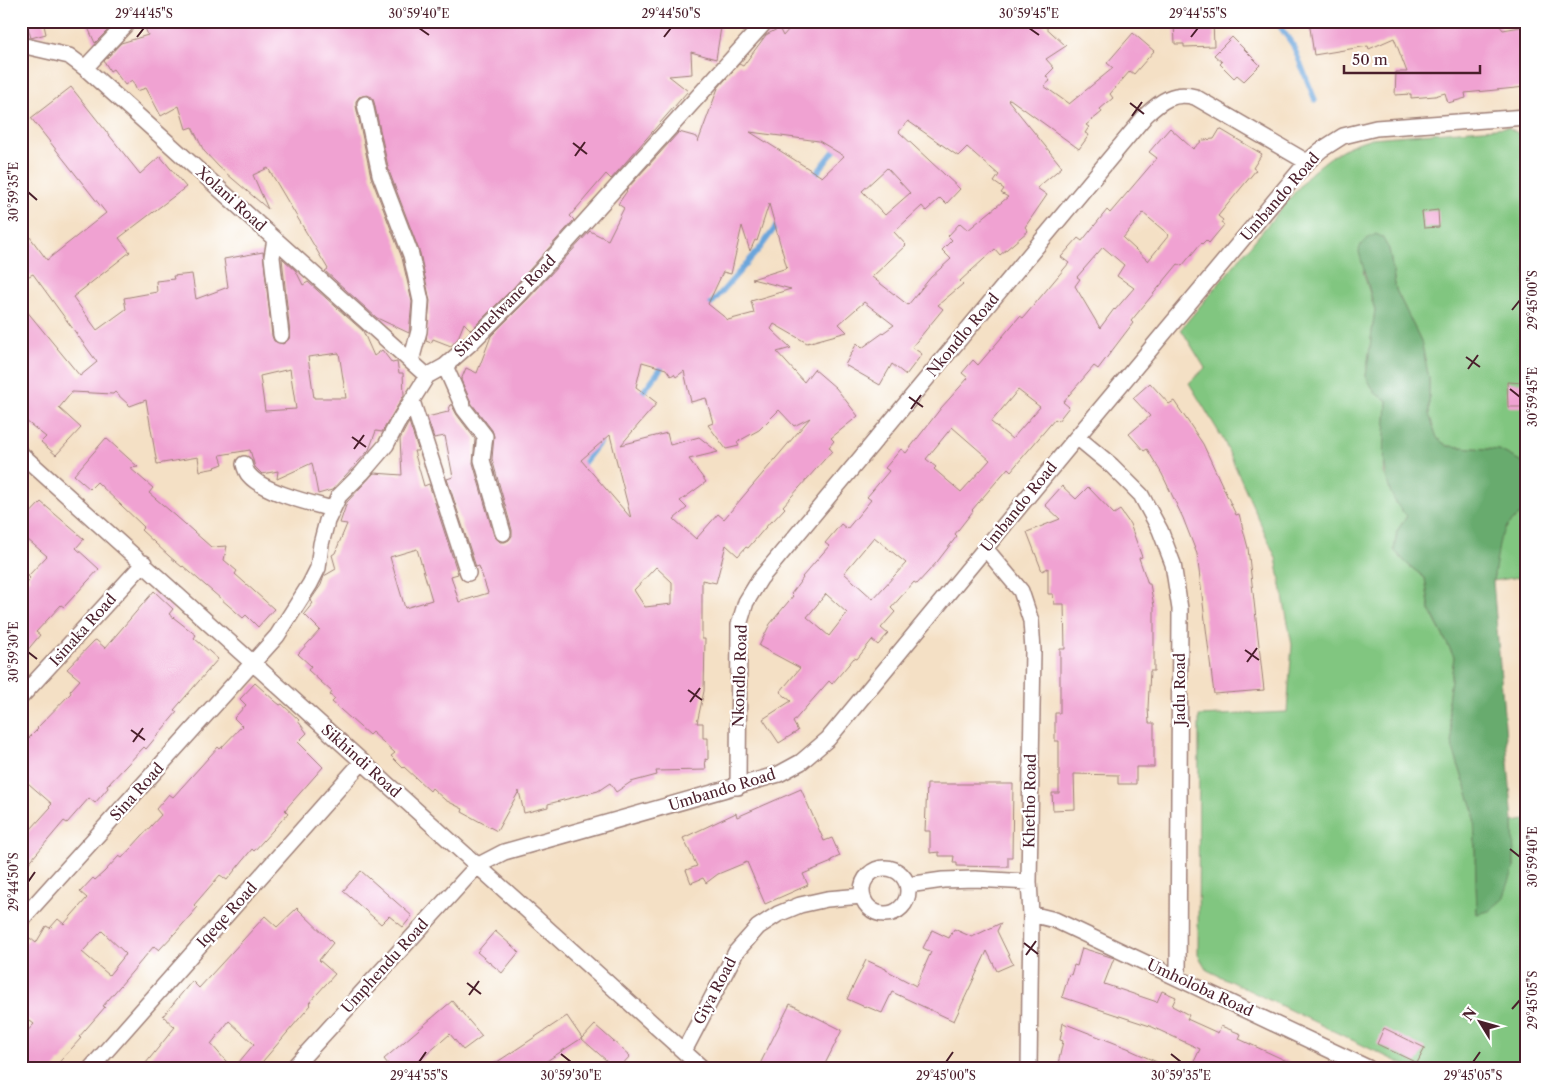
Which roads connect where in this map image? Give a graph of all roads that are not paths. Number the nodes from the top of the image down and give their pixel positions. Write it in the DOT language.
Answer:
graph roads {
  1 [pos="129,21"];
  2 [pos="766,21"];
  3 [pos="21,45"];
  4 [pos="85,68"];
  5 [pos="365,104"];
  6 [pos="1526,118"];
  7 [pos="1307,162"];
  8 [pos="275,239"];
  9 [pos="281,334"];
  10 [pos="411,361"];
  11 [pos="445,366"];
  12 [pos="427,376"];
  13 [pos="412,401"];
  14 [pos="1076,436"];
  15 [pos="24,463"];
  16 [pos="244,464"];
  17 [pos="332,509"];
  18 [pos="503,533"];
  19 [pos="986,548"];
  20 [pos="144,563"];
  21 [pos="468,573"];
  22 [pos="253,664"];
  23 [pos="21,697"];
  24 [pos="362,762"];
  25 [pos="738,787"];
  26 [pos="477,866"];
  27 [pos="1029,882"];
  28 [pos="908,885"];
  29 [pos="862,896"];
  30 [pos="1031,914"];
  31 [pos="21,920"];
  32 [pos="1178,977"];
  33 [pos="691,1061"];
  34 [pos="91,1068"];
  35 [pos="293,1068"];
  36 [pos="1029,1068"];
  37 [pos="1368,1068"];
  1 -- 4 [label="street"];
  2 -- 11 [label="street, Sivumelwane Road"];
  3 -- 4 [label="street, Xolani Road"];
  4 -- 8 [label="street, Xolani Road"];
  5 -- 10 [label="street"];
  6 -- 7 [label="street, Umbando Road"];
  7 -- 14 [label="street, Umbando Road"];
  7 -- 25 [label="street, Nkondlo Road"];
  8 -- 9 [label="street"];
  8 -- 10 [label="street, Xolani Road"];
  10 -- 12 [label="street, Xolani Road"];
  11 -- 12 [label="street, Sivumelwane Road"];
  11 -- 18 [label="street"];
  12 -- 13 [label="street, Sivumelwane Road"];
  13 -- 17 [label="street, Sivumelwane Road"];
  13 -- 21 [label="street"];
  14 -- 19 [label="street, Umbando Road"];
  14 -- 32 [label="street, Jadu Road"];
  15 -- 20 [label="street, Sikhindi Road"];
  16 -- 17 [label="street"];
  17 -- 22 [label="street, Sivumelwane Road"];
  19 -- 25 [label="street, Umbando Road"];
  19 -- 27 [label="street, Khetho Road"];
  20 -- 22 [label="street, Sikhindi Road"];
  20 -- 23 [label="street, Isinaka Road"];
  22 -- 24 [label="street, Sikhindi Road"];
  22 -- 31 [label="street, Sina Road"];
  24 -- 26 [label="street, Sikhindi Road"];
  24 -- 34 [label="street, Iqeqe Road"];
  25 -- 26 [label="street, Umbando Road"];
  26 -- 33 [label="street, Sikhindi Road"];
  26 -- 35 [label="street, Umphendu Road"];
  27 -- 28 [label="street"];
  27 -- 30 [label="street, Khetho Road"];
  28 -- 29 [label="street"];
  28 -- 29 [label="street"];
  29 -- 33 [label="street, Giya Road"];
  30 -- 32 [label="street, Umholoba Road"];
  30 -- 36 [label="street, Khetho Road"];
  32 -- 37 [label="street, Umholoba Road"];
}
